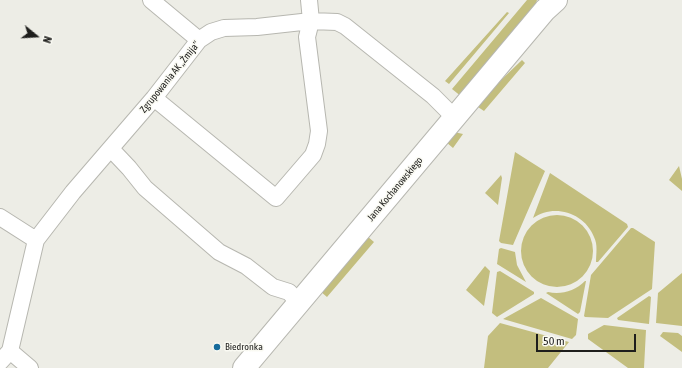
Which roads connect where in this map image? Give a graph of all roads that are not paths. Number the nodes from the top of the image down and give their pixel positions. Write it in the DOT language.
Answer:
graph roads {
  1 [pos="151,0"];
  2 [pos="309,0"];
  3 [pos="551,3"];
  4 [pos="311,21"];
  5 [pos="199,40"];
  6 [pos="154,98"];
  7 [pos="455,118"];
  8 [pos="111,149"];
  9 [pos="0,217"];
  10 [pos="36,240"];
  11 [pos="299,303"];
  12 [pos="5,357"];
  13 [pos="30,368"];
  14 [pos="244,368"];
  1 -- 5 [label="street"];
  2 -- 4 [label="street"];
  3 -- 7 [label="street, Jana Kochanowskiego"];
  4 -- 5 [label="street, Zgrupowania AK „Żmija”"];
  4 -- 6 [label="street"];
  4 -- 7 [label="street, Zgrupowania AK „Żmija”"];
  5 -- 6 [label="street, Zgrupowania AK „Żmija”"];
  6 -- 8 [label="street, Zgrupowania AK „Żmija”"];
  7 -- 11 [label="street, Jana Kochanowskiego"];
  8 -- 10 [label="street, Zgrupowania AK „Żmija”"];
  8 -- 11 [label="street"];
  9 -- 10 [label="street"];
  10 -- 12 [label="street, Zgrupowania AK „Żmija”"];
  11 -- 14 [label="street, Jana Kochanowskiego"];
  12 -- 13 [label="street"];
}
